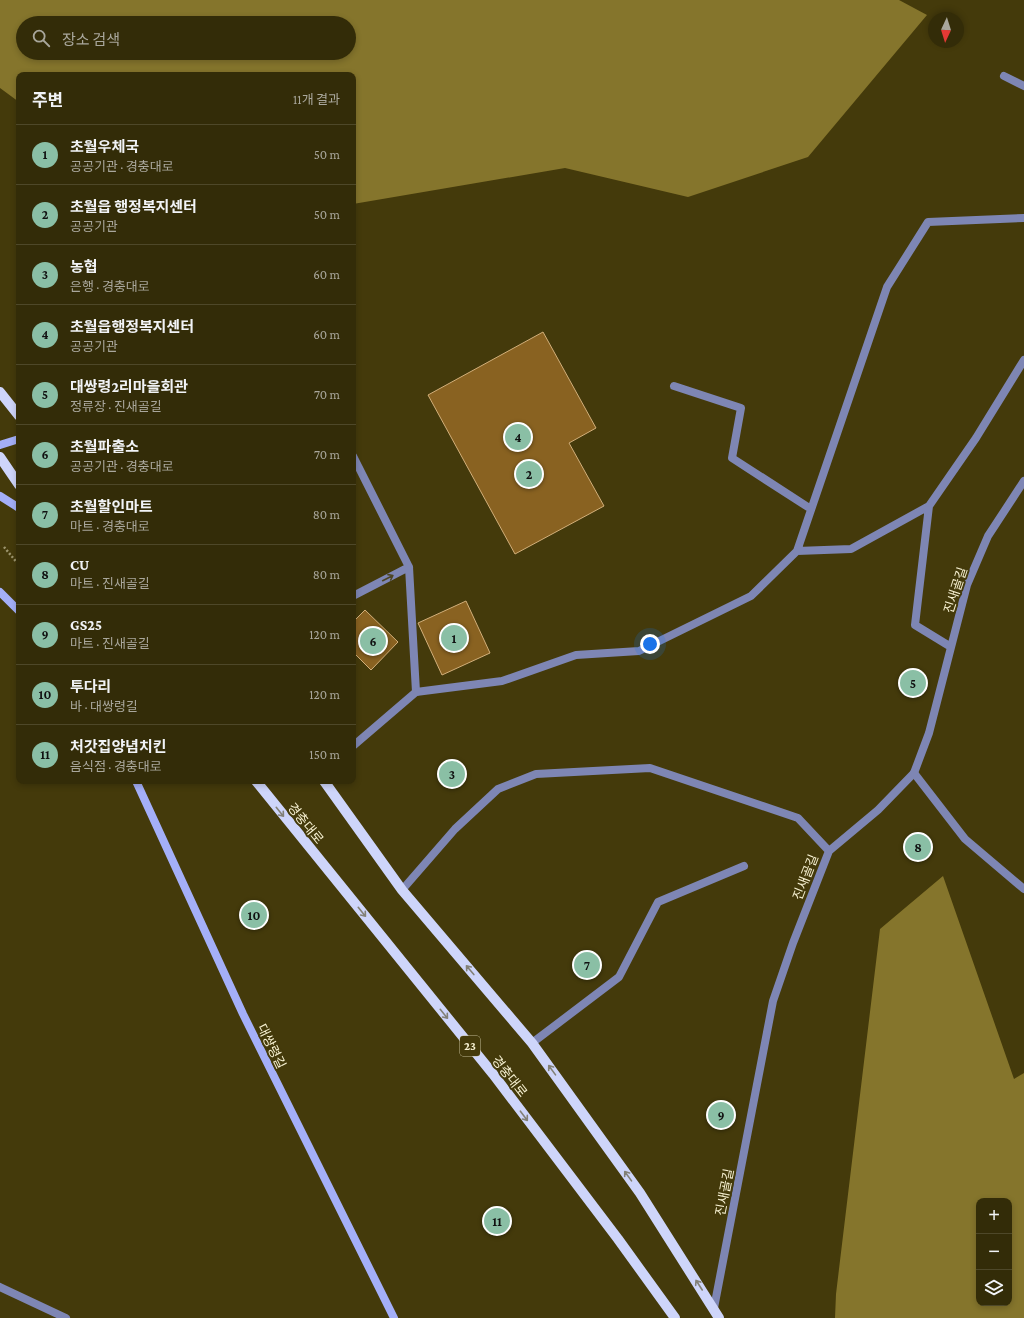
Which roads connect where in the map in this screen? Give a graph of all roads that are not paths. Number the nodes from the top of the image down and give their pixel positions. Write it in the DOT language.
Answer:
graph roads {
  1 [pos="1004,76"];
  2 [pos="1024,86"];
  3 [pos="1024,218"];
  4 [pos="1024,360"];
  5 [pos="674,386"];
  6 [pos="0,392"];
  7 [pos="16,412"];
  8 [pos="16,439"];
  9 [pos="0,445"];
  10 [pos="0,456"];
  11 [pos="356,462"];
  12 [pos="16,480"];
  13 [pos="1024,480"];
  14 [pos="0,496"];
  15 [pos="16,506"];
  16 [pos="929,506"];
  17 [pos="811,510"];
  18 [pos="797,551"];
  19 [pos="409,567"];
  20 [pos="0,592"];
  21 [pos="356,594"];
  22 [pos="16,608"];
  23 [pos="951,646"];
  24 [pos="416,692"];
  25 [pos="356,743"];
  26 [pos="914,773"];
  27 [pos="137,784"];
  28 [pos="258,784"];
  29 [pos="326,784"];
  30 [pos="829,851"];
  31 [pos="744,866"];
  32 [pos="1024,889"];
  33 [pos="402,890"];
  34 [pos="532,1043"];
  35 [pos="0,1287"];
  36 [pos="714,1308"];
  37 [pos="66,1318"];
  38 [pos="394,1318"];
  39 [pos="675,1318"];
  40 [pos="719,1318"];
  1 -- 2 [label="street"];
  3 -- 17 [label="street"];
  4 -- 16 [label="street"];
  5 -- 17 [label="street"];
  6 -- 7 [label="main road"];
  8 -- 9 [label="street"];
  10 -- 12 [label="main road"];
  11 -- 19 [label="street"];
  13 -- 23 [label="street, 진새골길"];
  14 -- 15 [label="street"];
  16 -- 18 [label="street"];
  16 -- 23 [label="street"];
  17 -- 18 [label="street"];
  18 -- 24 [label="street"];
  21 -- 19 [label="street, one-way"];
  19 -- 24 [label="street"];
  20 -- 22 [label="street"];
  23 -- 26 [label="street, 진새골길"];
  24 -- 25 [label="street"];
  26 -- 30 [label="street, 진새골길"];
  26 -- 32 [label="street"];
  27 -- 38 [label="street, 대쌍령길"];
  28 -- 39 [label="main road, 경충대로 / 23, one-way"];
  29 -- 33 [label="main road"];
  30 -- 33 [label="street"];
  30 -- 36 [label="street, 진새골길"];
  31 -- 34 [label="street"];
  34 -- 33 [label="main road, one-way"];
  36 -- 34 [label="main road, one-way"];
  35 -- 37 [label="street"];
  36 -- 40 [label="main road"];
}
